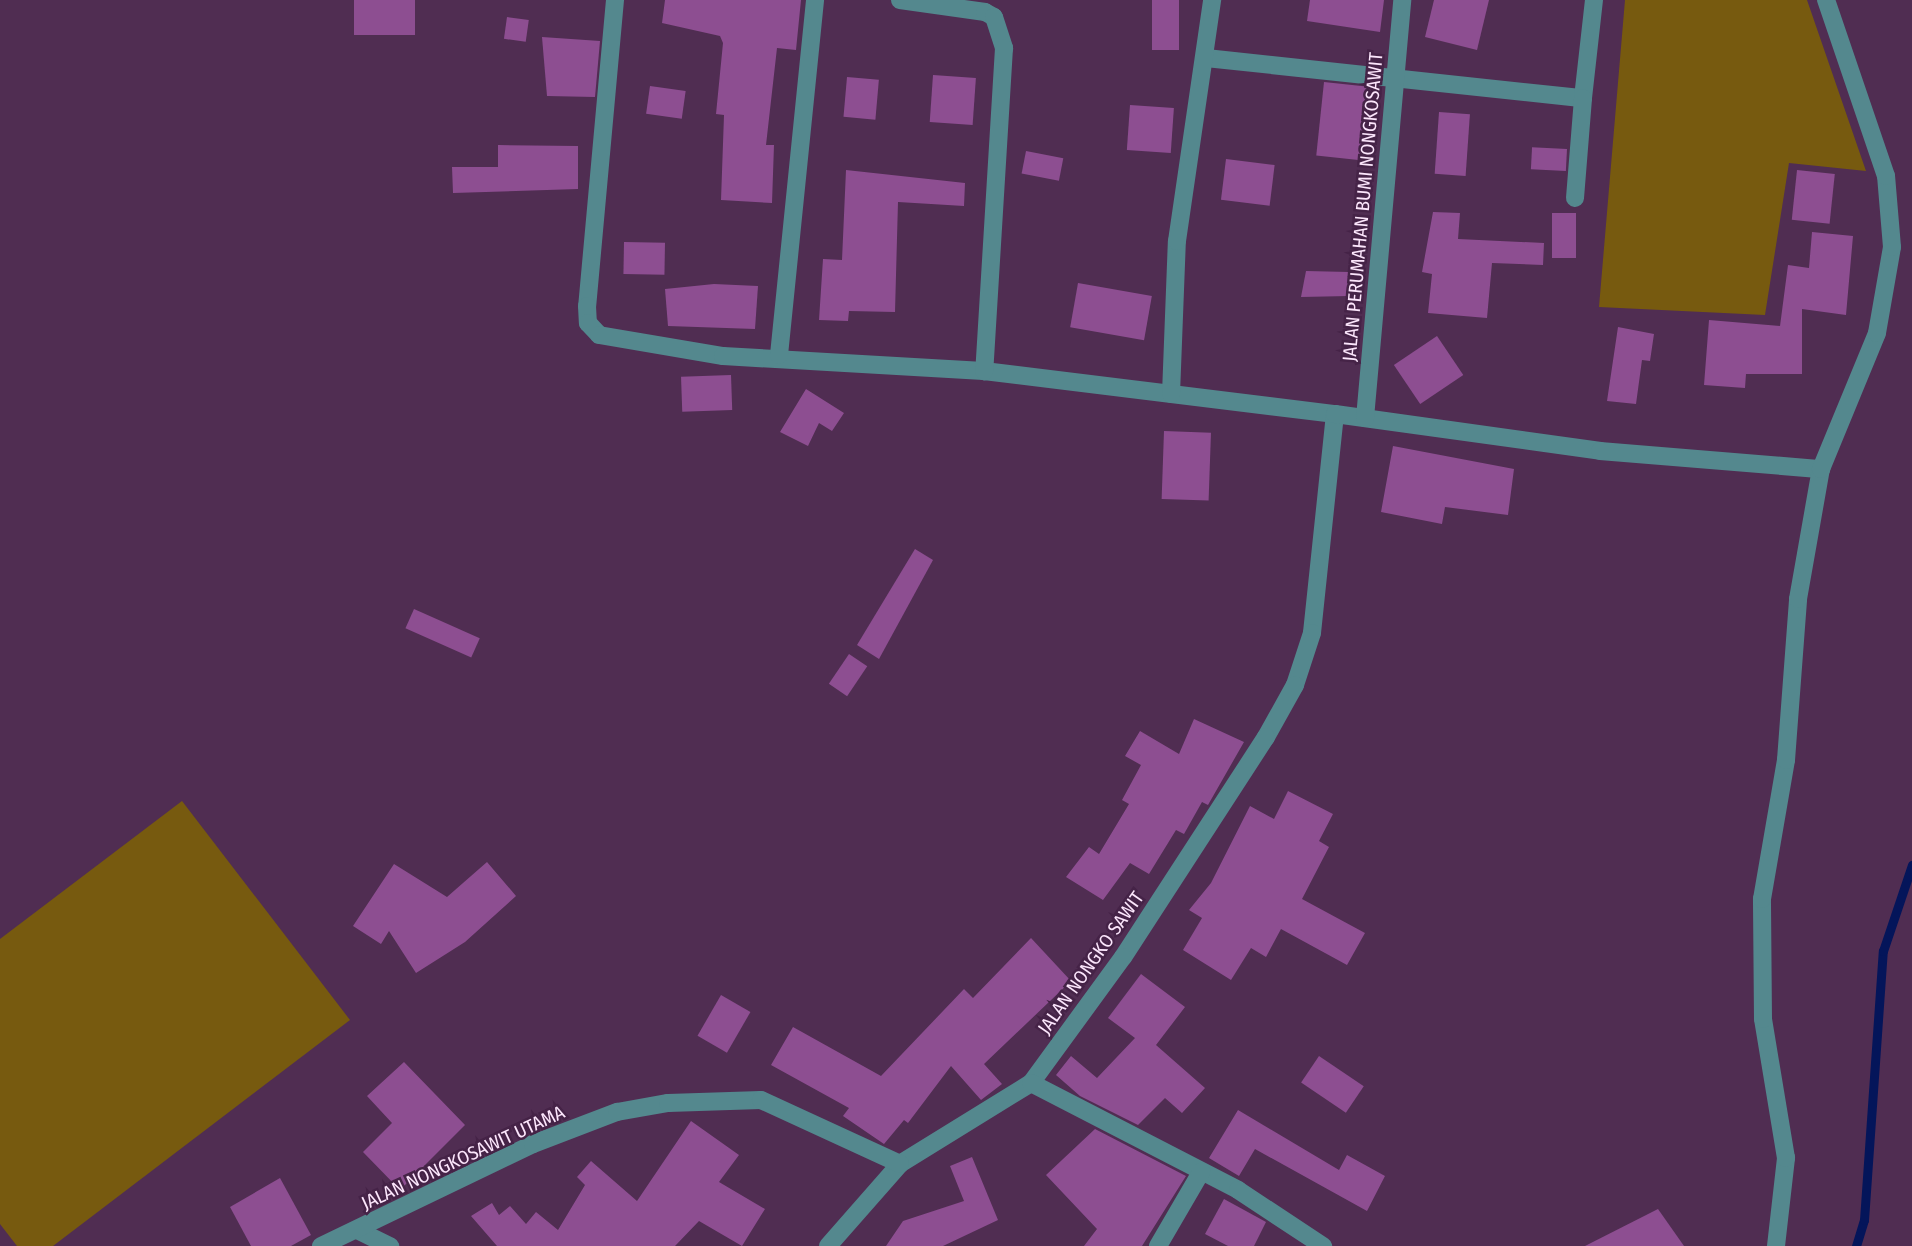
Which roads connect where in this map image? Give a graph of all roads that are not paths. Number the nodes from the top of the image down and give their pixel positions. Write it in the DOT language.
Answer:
graph roads {
  1 [pos="615,0"];
  2 [pos="815,0"];
  3 [pos="900,0"];
  4 [pos="1212,0"];
  5 [pos="1402,0"];
  6 [pos="1594,0"];
  7 [pos="1826,0"];
  8 [pos="1206,58"];
  9 [pos="1397,76"];
  10 [pos="1583,98"];
  11 [pos="1575,198"];
  12 [pos="779,355"];
  13 [pos="984,371"];
  14 [pos="1171,394"];
  15 [pos="1335,414"];
  16 [pos="1365,418"];
  17 [pos="1821,469"];
  18 [pos="1031,1083"];
  19 [pos="900,1164"];
  20 [pos="1200,1172"];
  21 [pos="357,1230"];
  22 [pos="321,1246"];
  23 [pos="390,1246"];
  24 [pos="828,1246"];
  25 [pos="1158,1246"];
  26 [pos="1323,1246"];
  27 [pos="1776,1246"];
  1 -- 12 [label="street"];
  2 -- 12 [label="street"];
  3 -- 13 [label="street"];
  4 -- 8 [label="street"];
  5 -- 9 [label="street, JALAN PERUMAHAN BUMI NONGKOSAWIT"];
  6 -- 10 [label="street"];
  7 -- 17 [label="street"];
  8 -- 9 [label="street"];
  8 -- 14 [label="street"];
  9 -- 10 [label="street"];
  9 -- 16 [label="street, JALAN PERUMAHAN BUMI NONGKOSAWIT"];
  10 -- 11 [label="street"];
  12 -- 13 [label="street"];
  13 -- 14 [label="street"];
  14 -- 15 [label="street"];
  15 -- 16 [label="street"];
  15 -- 18 [label="street, JALAN NONGKO SAWIT"];
  16 -- 17 [label="street"];
  17 -- 27 [label="street"];
  18 -- 19 [label="street, JALAN NONGKO SAWIT"];
  18 -- 20 [label="street"];
  19 -- 21 [label="street, JALAN NONGKOSAWIT UTAMA"];
  19 -- 24 [label="street, JALAN NONGKO SAWIT"];
  20 -- 25 [label="street"];
  20 -- 26 [label="street"];
  21 -- 22 [label="street, JALAN NONGKOSAWIT UTAMA"];
  21 -- 23 [label="street, JALAN NONGKOSAWIT UTAMA"];
}
